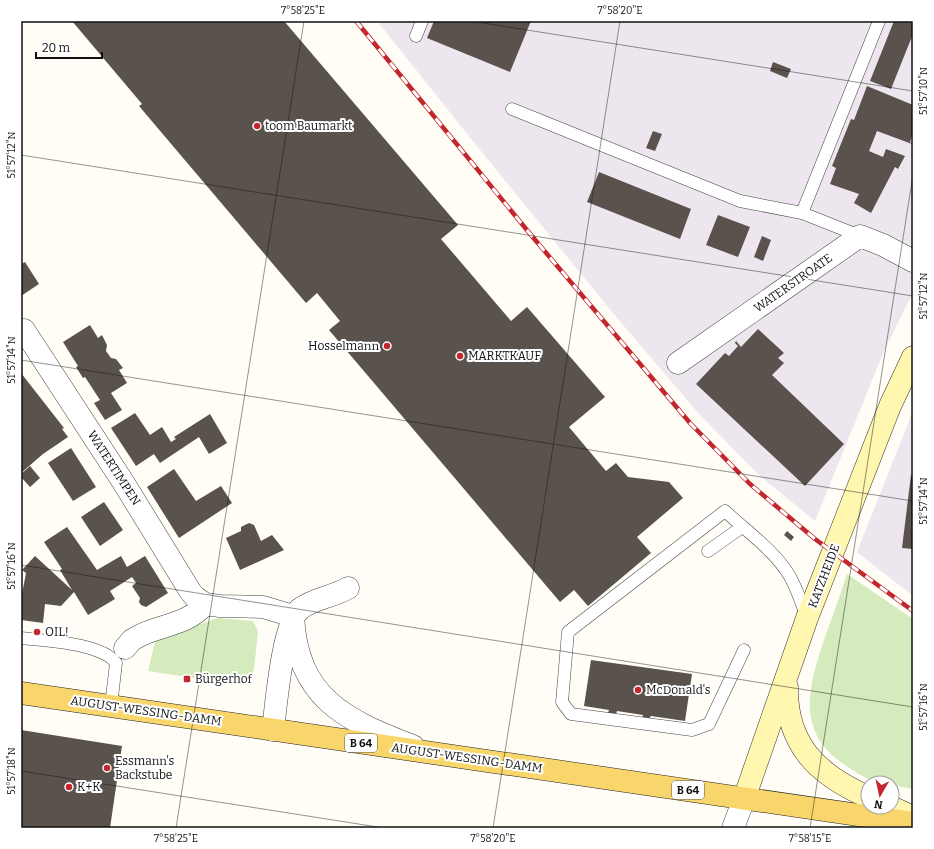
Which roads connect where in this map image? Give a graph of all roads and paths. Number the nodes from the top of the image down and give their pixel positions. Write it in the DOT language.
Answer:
graph roads {
  1 [pos="422,21"];
  2 [pos="879,21"];
  3 [pos="416,36"];
  4 [pos="512,108"];
  5 [pos="802,213"];
  6 [pos="860,236"];
  7 [pos="913,261"];
  8 [pos="24,330"];
  9 [pos="913,357"];
  10 [pos="678,363"];
  11 [pos="742,527"];
  12 [pos="708,551"];
  13 [pos="348,588"];
  14 [pos="205,604"];
  15 [pos="293,616"];
  16 [pos="807,618"];
  17 [pos="21,638"];
  18 [pos="125,648"];
  19 [pos="744,650"];
  20 [pos="787,680"];
  21 [pos="21,693"];
  22 [pos="111,706"];
  23 [pos="273,730"];
  24 [pos="449,755"];
  25 [pos="860,793"];
  26 [pos="744,799"];
  27 [pos="900,811"];
  28 [pos="913,817"];
  29 [pos="913,824"];
  30 [pos="733,828"];
  1 -- 3 [label="lane"];
  2 -- 5 [label="lane"];
  4 -- 5 [label="lane"];
  5 -- 6 [label="lane"];
  6 -- 7 [label="street"];
  6 -- 10 [label="street, WATERSTROATE"];
  8 -- 14 [label="street, WATERTIMPEN"];
  9 -- 16 [label="street, KATZHEIDE"];
  11 -- 12 [label="lane"];
  11 -- 16 [label="lane"];
  11 -- 19 [label="lane"];
  13 -- 15 [label="street"];
  14 -- 15 [label="street"];
  14 -- 18 [label="street"];
  15 -- 23 [label="street"];
  15 -- 24 [label="street"];
  16 -- 20 [label="street, KATZHEIDE"];
  17 -- 22 [label="lane"];
  20 -- 25 [label="street"];
  20 -- 26 [label="street, KATZHEIDE"];
  21 -- 22 [label="main road, AUGUST-WESSING-DAMM / B 64"];
  22 -- 23 [label="main road, AUGUST-WESSING-DAMM / B 64"];
  23 -- 24 [label="main road, AUGUST-WESSING-DAMM / B 64"];
  24 -- 26 [label="main road, AUGUST-WESSING-DAMM / B 64"];
  26 -- 29 [label="main road, AUGUST-WESSING-DAMM / B 64"];
  26 -- 30 [label="street"];
  27 -- 28 [label="street"];
}
